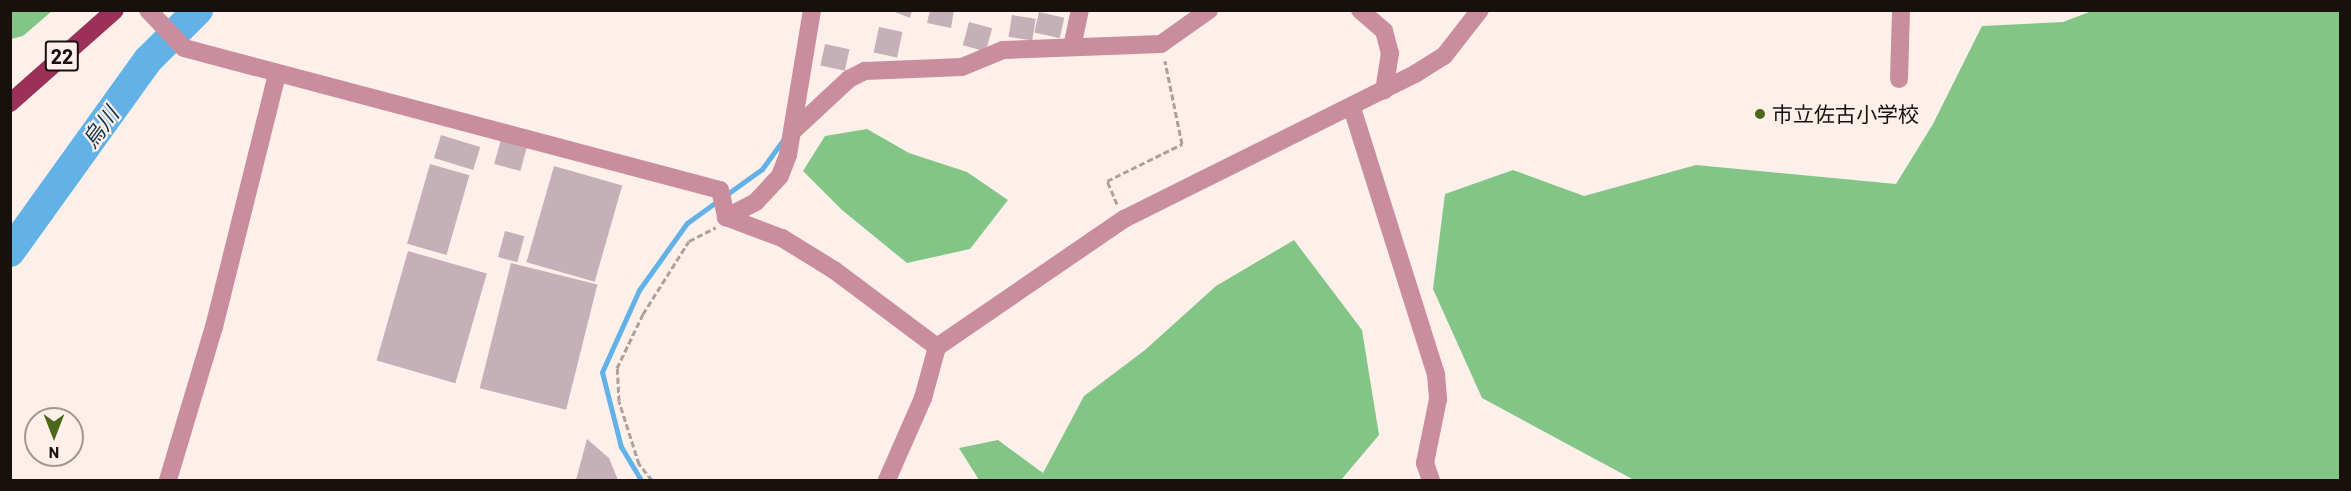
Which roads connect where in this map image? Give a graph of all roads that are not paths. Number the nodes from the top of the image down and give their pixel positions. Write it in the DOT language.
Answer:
graph roads {
  1 [pos="115,10"];
  2 [pos="812,10"];
  3 [pos="1080,10"];
  4 [pos="1209,10"];
  5 [pos="1360,10"];
  6 [pos="1480,10"];
  7 [pos="1901,10"];
  8 [pos="153,16"];
  9 [pos="1072,47"];
  10 [pos="277,74"];
  11 [pos="1899,79"];
  12 [pos="1384,91"];
  13 [pos="10,103"];
  14 [pos="1352,108"];
  15 [pos="793,131"];
  16 [pos="729,218"];
  17 [pos="937,347"];
  18 [pos="168,480"];
  19 [pos="887,480"];
  20 [pos="1431,480"];
  1 -- 13 [label="main road, 22"];
  2 -- 15 [label="street"];
  3 -- 9 [label="street"];
  4 -- 9 [label="street"];
  5 -- 12 [label="street"];
  6 -- 12 [label="street"];
  7 -- 11 [label="street"];
  8 -- 10 [label="street"];
  9 -- 15 [label="street"];
  10 -- 16 [label="street"];
  10 -- 18 [label="street"];
  12 -- 14 [label="street"];
  14 -- 17 [label="street"];
  14 -- 20 [label="street"];
  15 -- 16 [label="street"];
  16 -- 17 [label="street"];
  17 -- 19 [label="street"];
}
